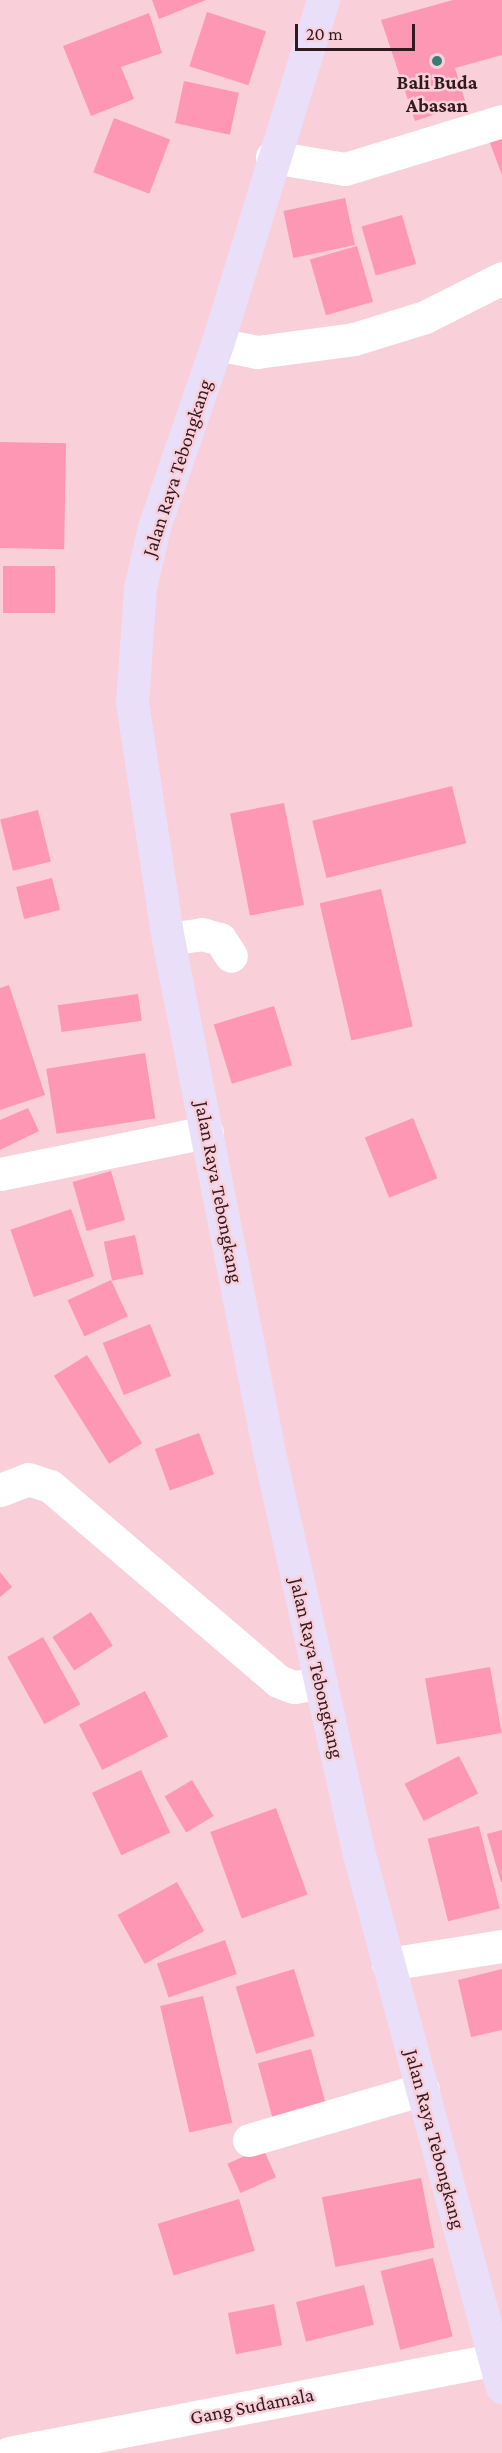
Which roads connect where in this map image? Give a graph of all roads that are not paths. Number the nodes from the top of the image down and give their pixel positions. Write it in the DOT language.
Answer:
graph roads {
  1 [pos="323,0"];
  2 [pos="502,121"];
  3 [pos="272,158"];
  4 [pos="502,278"];
  5 [pos="217,344"];
  6 [pos="168,939"];
  7 [pos="231,956"];
  8 [pos="207,1132"];
  9 [pos="0,1174"];
  10 [pos="0,1490"];
  11 [pos="321,1683"];
  12 [pos="502,1946"];
  13 [pos="388,1964"];
  14 [pos="423,2089"];
  15 [pos="249,2140"];
  16 [pos="498,2373"];
  17 [pos="9,2453"];
  1 -- 3 [label="main road, Jalan Raya Tebongkang"];
  2 -- 3 [label="street"];
  3 -- 5 [label="main road, Jalan Raya Tebongkang"];
  4 -- 5 [label="street"];
  5 -- 6 [label="main road, Jalan Raya Tebongkang"];
  6 -- 7 [label="street"];
  6 -- 8 [label="main road, Jalan Raya Tebongkang"];
  8 -- 9 [label="street"];
  8 -- 11 [label="main road, Jalan Raya Tebongkang"];
  10 -- 11 [label="street"];
  11 -- 13 [label="main road, Jalan Raya Tebongkang"];
  12 -- 13 [label="street"];
  13 -- 14 [label="main road, Jalan Raya Tebongkang"];
  14 -- 15 [label="street"];
  14 -- 16 [label="main road, Jalan Raya Tebongkang"];
  16 -- 17 [label="street, Gang Sudamala"];
}
